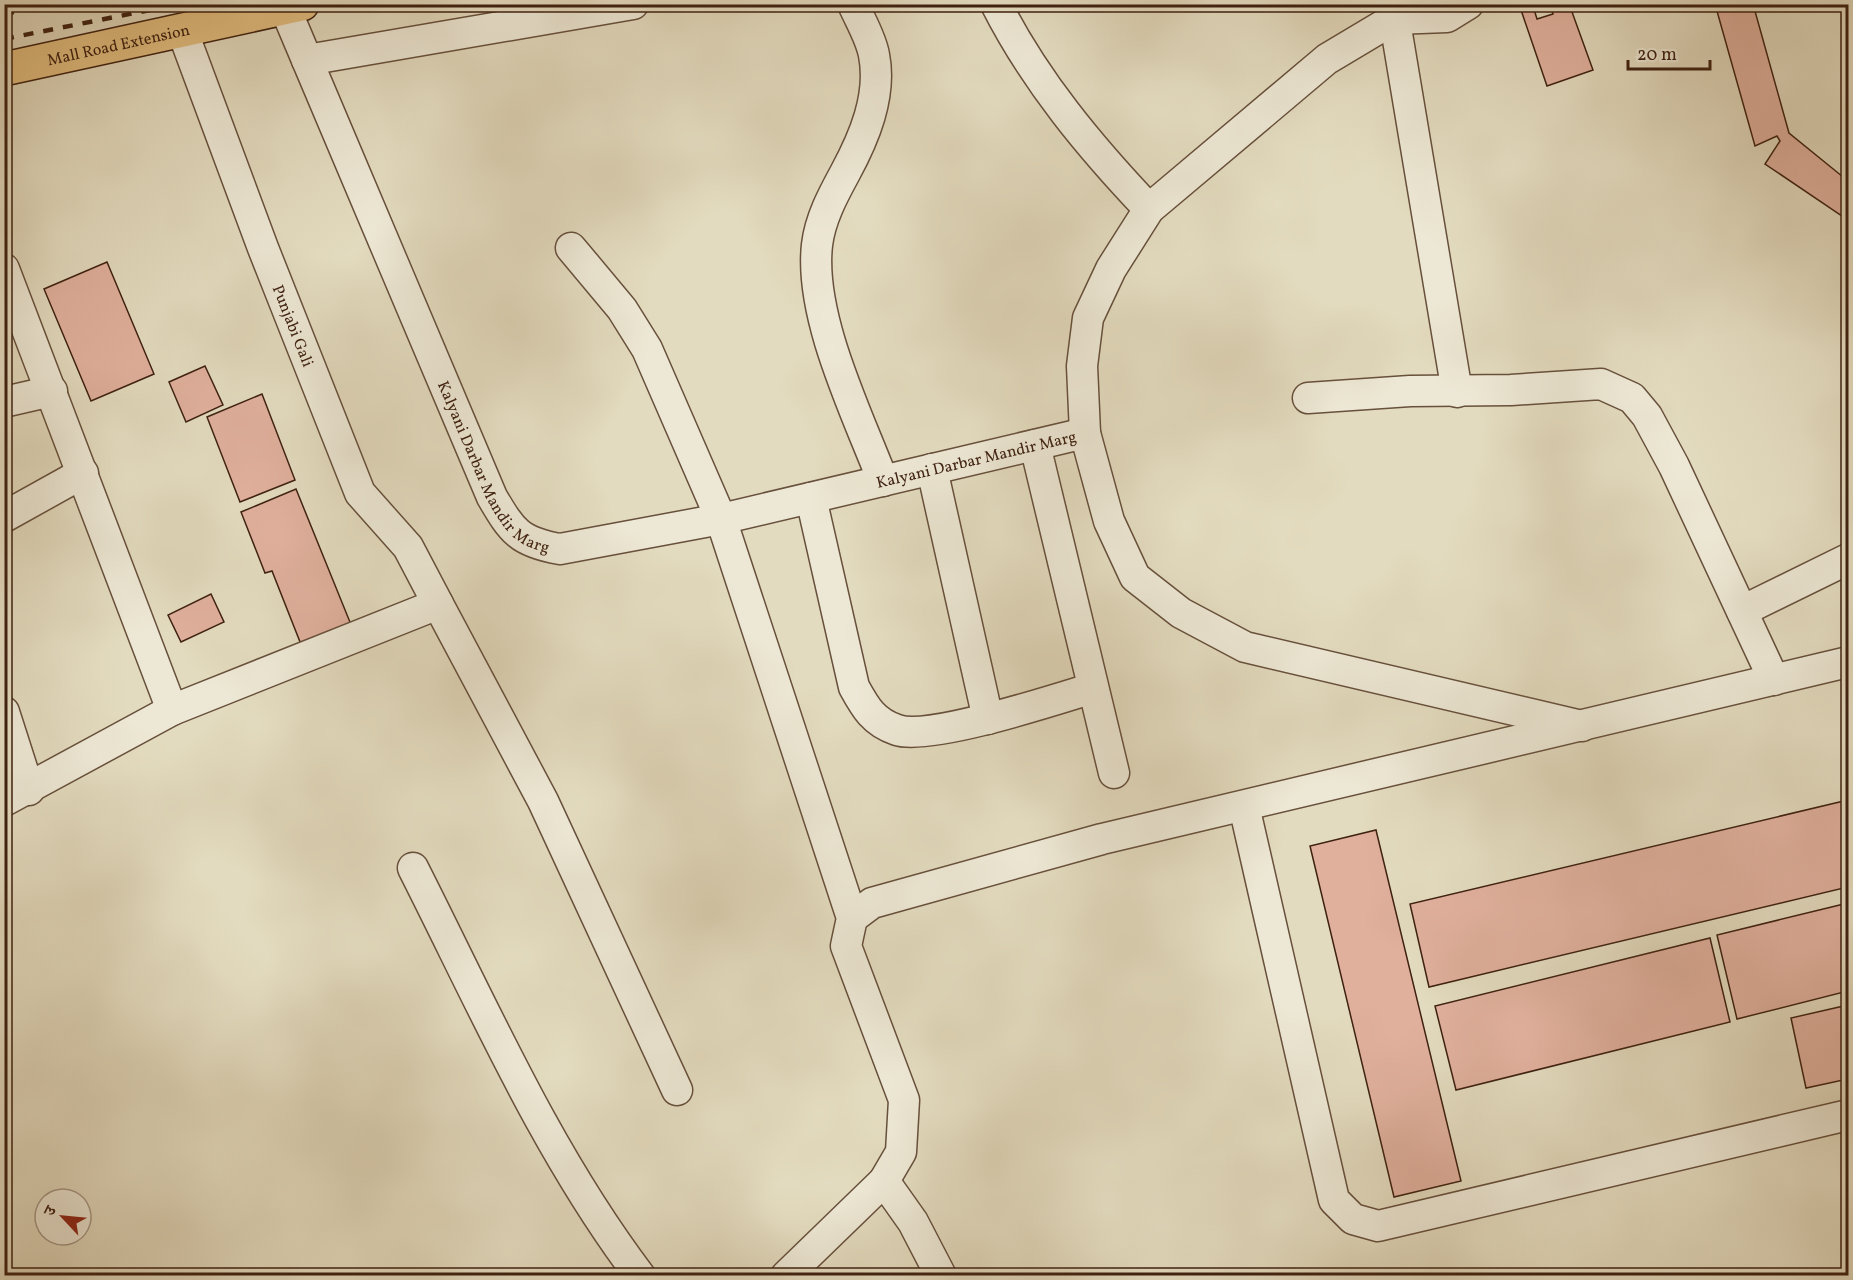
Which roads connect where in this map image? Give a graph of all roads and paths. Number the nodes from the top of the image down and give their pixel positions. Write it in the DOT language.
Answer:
graph roads {
  1 [pos="633,4"];
  2 [pos="853,4"];
  3 [pos="996,4"];
  4 [pos="1468,4"];
  5 [pos="290,6"];
  6 [pos="1393,12"];
  7 [pos="182,30"];
  8 [pos="307,60"];
  9 [pos="4,69"];
  10 [pos="1149,209"];
  11 [pos="571,248"];
  12 [pos="4,269"];
  13 [pos="13,317"];
  14 [pos="52,391"];
  15 [pos="1457,392"];
  16 [pos="1308,398"];
  17 [pos="4,402"];
  18 [pos="1085,433"];
  19 [pos="1035,445"];
  20 [pos="932,470"];
  21 [pos="83,473"];
  22 [pos="883,481"];
  23 [pos="811,498"];
  24 [pos="4,517"];
  25 [pos="721,519"];
  26 [pos="1848,559"];
  27 [pos="438,604"];
  28 [pos="1742,611"];
  29 [pos="1848,662"];
  30 [pos="1774,680"];
  31 [pos="1093,688"];
  32 [pos="172,710"];
  33 [pos="4,712"];
  34 [pos="988,719"];
  35 [pos="1582,726"];
  36 [pos="1114,773"];
  37 [pos="17,795"];
  38 [pos="1244,806"];
  39 [pos="413,868"];
  40 [pos="852,918"];
  41 [pos="677,1090"];
  42 [pos="1848,1115"];
  43 [pos="884,1181"];
  44 [pos="640,1275"];
  45 [pos="786,1275"];
  46 [pos="941,1275"];
  1 -- 8 [label="street"];
  2 -- 22 [label="street"];
  3 -- 10 [label="street"];
  4 -- 6 [label="street"];
  5 -- 7 [label="main road, Mall Road Extension"];
  5 -- 8 [label="street, Kalyani Darbar Mandir Marg"];
  6 -- 10 [label="street"];
  6 -- 15 [label="street"];
  7 -- 9 [label="main road, Mall Road Extension"];
  7 -- 27 [label="street, Punjabi Gali"];
  8 -- 25 [label="street, Kalyani Darbar Mandir Marg"];
  10 -- 18 [label="street"];
  11 -- 25 [label="street"];
  12 -- 13 [label="street"];
  13 -- 14 [label="street"];
  14 -- 17 [label="street"];
  14 -- 21 [label="street"];
  15 -- 16 [label="street"];
  15 -- 28 [label="street"];
  18 -- 19 [label="street, Kalyani Darbar Mandir Marg"];
  18 -- 35 [label="street"];
  19 -- 20 [label="street, Kalyani Darbar Mandir Marg"];
  19 -- 31 [label="street"];
  20 -- 22 [label="street, Kalyani Darbar Mandir Marg"];
  20 -- 34 [label="street"];
  21 -- 24 [label="street"];
  21 -- 32 [label="street"];
  22 -- 23 [label="street, Kalyani Darbar Mandir Marg"];
  23 -- 25 [label="street, Kalyani Darbar Mandir Marg"];
  23 -- 34 [label="street"];
  25 -- 40 [label="street"];
  26 -- 28 [label="street"];
  27 -- 32 [label="street"];
  27 -- 41 [label="street, Punjabi Gali"];
  28 -- 30 [label="street"];
  29 -- 30 [label="street"];
  30 -- 35 [label="street"];
  31 -- 34 [label="street"];
  31 -- 36 [label="street"];
  32 -- 37 [label="street"];
  33 -- 37 [label="street"];
  35 -- 38 [label="street"];
  38 -- 40 [label="street"];
  38 -- 42 [label="street"];
  39 -- 44 [label="street"];
  40 -- 43 [label="street"];
  43 -- 45 [label="street"];
  43 -- 46 [label="street"];
}
